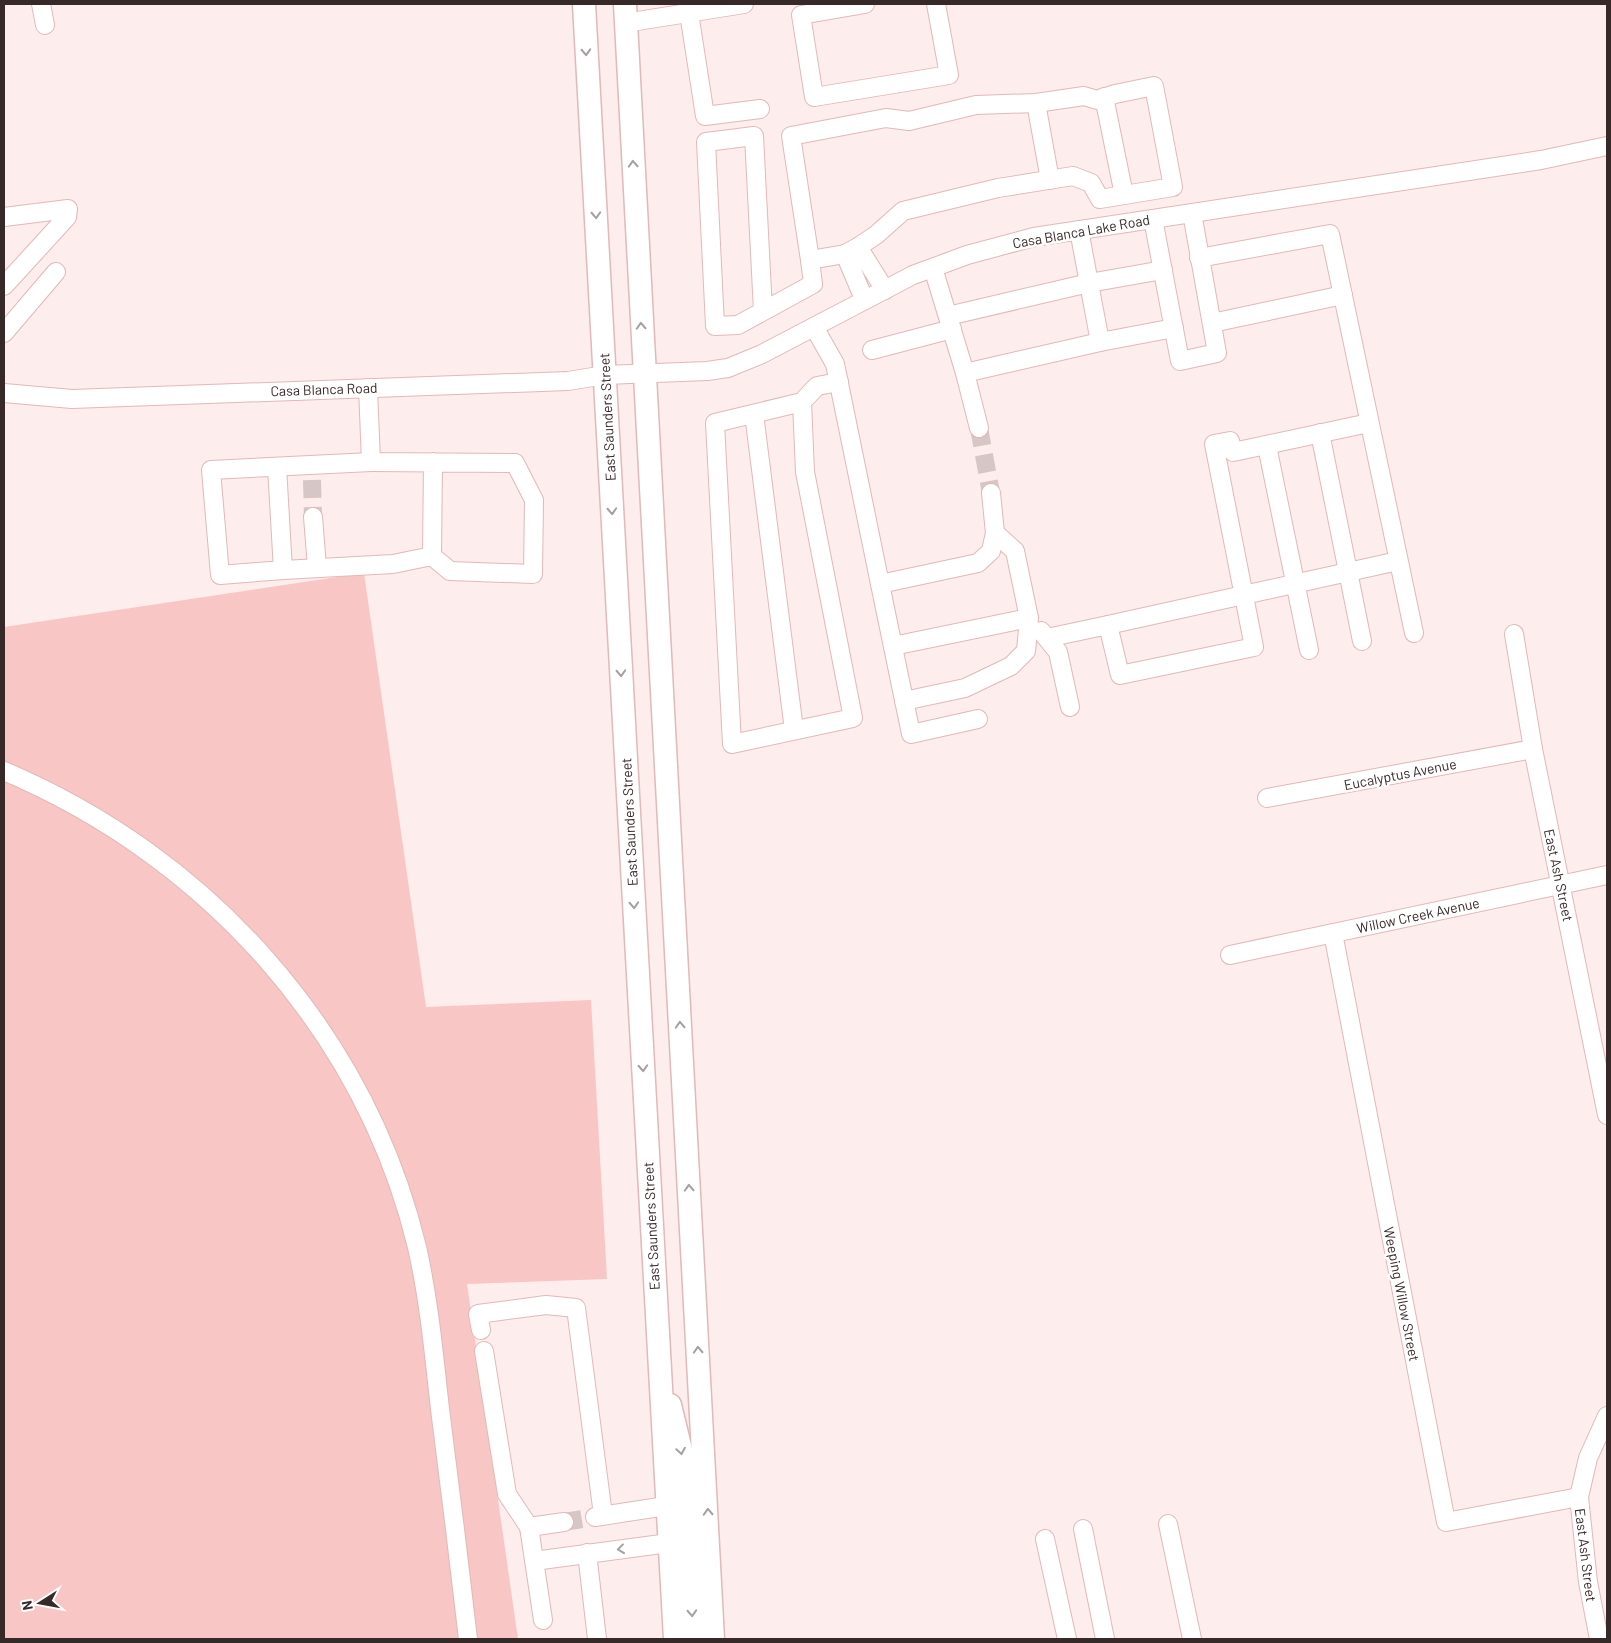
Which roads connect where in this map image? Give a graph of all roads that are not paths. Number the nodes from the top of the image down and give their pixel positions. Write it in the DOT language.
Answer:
graph roads {
  1 [pos="41,4"];
  2 [pos="584,4"];
  3 [pos="744,4"];
  4 [pos="865,4"];
  5 [pos="936,4"];
  6 [pos="798,9"];
  7 [pos="622,10"];
  8 [pos="689,13"];
  9 [pos="45,25"];
  10 [pos="1104,98"];
  11 [pos="1036,103"];
  12 [pos="760,108"];
  13 [pos="1607,146"];
  14 [pos="1050,180"];
  15 [pos="1124,195"];
  16 [pos="1192,213"];
  17 [pos="4,217"];
  18 [pos="1153,219"];
  19 [pos="1079,230"];
  20 [pos="852,251"];
  21 [pos="1200,258"];
  22 [pos="810,260"];
  23 [pos="934,268"];
  24 [pos="1163,270"];
  25 [pos="56,272"];
  26 [pos="1089,283"];
  27 [pos="4,286"];
  28 [pos="885,290"];
  29 [pos="1343,295"];
  30 [pos="864,299"];
  31 [pos="763,311"];
  32 [pos="950,322"];
  33 [pos="1212,323"];
  34 [pos="814,327"];
  35 [pos="1174,328"];
  36 [pos="4,333"];
  37 [pos="1100,342"];
  38 [pos="872,350"];
  39 [pos="965,373"];
  40 [pos="605,375"];
  41 [pos="644,375"];
  42 [pos="839,382"];
  43 [pos="368,388"];
  44 [pos="4,393"];
  45 [pos="802,402"];
  46 [pos="754,414"];
  47 [pos="1369,423"];
  48 [pos="979,428"];
  49 [pos="1320,433"];
  50 [pos="1267,446"];
  51 [pos="371,462"];
  52 [pos="433,462"];
  53 [pos="277,467"];
  54 [pos="991,493"];
  55 [pos="314,517"];
  56 [pos="995,533"];
  57 [pos="432,556"];
  58 [pos="1398,561"];
  59 [pos="317,567"];
  60 [pos="283,570"];
  61 [pos="1348,572"];
  62 [pos="1296,583"];
  63 [pos="880,584"];
  64 [pos="1243,594"];
  65 [pos="1028,618"];
  66 [pos="1108,625"];
  67 [pos="1414,633"];
  68 [pos="1514,634"];
  69 [pos="1047,638"];
  70 [pos="1362,641"];
  71 [pos="893,646"];
  72 [pos="1309,650"];
  73 [pos="904,701"];
  74 [pos="1070,706"];
  75 [pos="978,719"];
  76 [pos="794,730"];
  77 [pos="1533,749"];
  78 [pos="4,771"];
  79 [pos="1267,798"];
  80 [pos="1607,875"];
  81 [pos="1562,884"];
  82 [pos="1333,933"];
  83 [pos="1230,955"];
  84 [pos="1607,1115"];
  85 [pos="480,1330"];
  86 [pos="484,1351"];
  87 [pos="659,1371"];
  88 [pos="1607,1416"];
  89 [pos="1579,1496"];
  90 [pos="666,1506"];
  91 [pos="564,1522"];
  92 [pos="1168,1524"];
  93 [pos="529,1527"];
  94 [pos="1083,1529"];
  95 [pos="1045,1539"];
  96 [pos="669,1544"];
  97 [pos="587,1553"];
  98 [pos="534,1561"];
  99 [pos="543,1620"];
  100 [pos="468,1639"];
  101 [pos="597,1639"];
  102 [pos="675,1639"];
  103 [pos="693,1639"];
  104 [pos="713,1639"];
  105 [pos="1067,1639"];
  106 [pos="1105,1639"];
  107 [pos="1192,1639"];
  108 [pos="1599,1639"];
  1 -- 9 [label="street"];
  2 -- 40 [label="main road, East Saunders Street, one-way"];
  3 -- 8 [label="street"];
  4 -- 6 [label="street"];
  5 -- 6 [label="street"];
  7 -- 8 [label="street"];
  41 -- 7 [label="main road, one-way"];
  8 -- 12 [label="street"];
  10 -- 11 [label="street"];
  10 -- 15 [label="street"];
  10 -- 15 [label="street"];
  11 -- 14 [label="street"];
  11 -- 22 [label="street"];
  13 -- 16 [label="street, Casa Blanca Lake Road"];
  14 -- 15 [label="street"];
  14 -- 20 [label="street"];
  16 -- 18 [label="street, Casa Blanca Lake Road"];
  16 -- 21 [label="street"];
  17 -- 27 [label="street"];
  18 -- 19 [label="street, Casa Blanca Lake Road"];
  18 -- 24 [label="street"];
  19 -- 23 [label="street, Casa Blanca Lake Road"];
  19 -- 26 [label="street"];
  20 -- 22 [label="street"];
  20 -- 28 [label="street"];
  20 -- 30 [label="street"];
  21 -- 29 [label="street"];
  21 -- 33 [label="street"];
  22 -- 31 [label="street"];
  23 -- 28 [label="street, Casa Blanca Lake Road"];
  23 -- 32 [label="street"];
  24 -- 26 [label="street"];
  24 -- 35 [label="street"];
  25 -- 36 [label="street"];
  26 -- 32 [label="street"];
  26 -- 37 [label="street"];
  28 -- 30 [label="street, Casa Blanca Lake Road"];
  29 -- 33 [label="street"];
  29 -- 47 [label="street"];
  30 -- 34 [label="street, Casa Blanca Lake Road"];
  31 -- 31 [label="street"];
  32 -- 38 [label="street"];
  32 -- 39 [label="street"];
  33 -- 35 [label="street"];
  34 -- 41 [label="street, Casa Blanca Lake Road"];
  34 -- 42 [label="street"];
  35 -- 37 [label="street"];
  37 -- 39 [label="street"];
  39 -- 48 [label="street"];
  40 -- 41 [label="street, Casa Blanca Road"];
  40 -- 43 [label="street, Casa Blanca Road"];
  40 -- 87 [label="main road, East Saunders Street, one-way"];
  104 -- 41 [label="main road, one-way"];
  42 -- 45 [label="street"];
  42 -- 63 [label="street"];
  43 -- 44 [label="street, Casa Blanca Road"];
  43 -- 51 [label="street"];
  45 -- 46 [label="street"];
  45 -- 76 [label="street"];
  46 -- 76 [label="street"];
  46 -- 76 [label="street"];
  47 -- 49 [label="street"];
  47 -- 58 [label="street"];
  49 -- 50 [label="street"];
  49 -- 61 [label="street"];
  50 -- 62 [label="street"];
  50 -- 64 [label="street"];
  51 -- 52 [label="street"];
  51 -- 53 [label="street"];
  52 -- 57 [label="street"];
  52 -- 57 [label="street"];
  53 -- 60 [label="street"];
  53 -- 60 [label="street"];
  54 -- 56 [label="street"];
  55 -- 59 [label="street"];
  56 -- 63 [label="street"];
  56 -- 65 [label="street"];
  57 -- 59 [label="street"];
  58 -- 61 [label="street"];
  58 -- 67 [label="street"];
  59 -- 60 [label="street"];
  61 -- 62 [label="street"];
  61 -- 70 [label="street"];
  62 -- 64 [label="street"];
  62 -- 72 [label="street"];
  63 -- 71 [label="street"];
  64 -- 66 [label="street"];
  64 -- 66 [label="street"];
  65 -- 69 [label="street"];
  65 -- 71 [label="street"];
  65 -- 73 [label="street"];
  66 -- 69 [label="street"];
  68 -- 77 [label="street, East Ash Street"];
  69 -- 74 [label="street"];
  71 -- 73 [label="street"];
  73 -- 75 [label="street"];
  77 -- 79 [label="street, Eucalyptus Avenue"];
  77 -- 81 [label="street, East Ash Street"];
  78 -- 100 [label="street"];
  80 -- 81 [label="street, Willow Creek Avenue"];
  81 -- 82 [label="street, Willow Creek Avenue"];
  81 -- 84 [label="street, East Ash Street"];
  82 -- 83 [label="street, Willow Creek Avenue"];
  82 -- 89 [label="street, Weeping Willow Street"];
  85 -- 90 [label="street"];
  86 -- 93 [label="street"];
  87 -- 90 [label="main road, East Saunders Street"];
  87 -- 103 [label="main road, one-way"];
  88 -- 89 [label="street, East Ash Street"];
  89 -- 108 [label="street, East Ash Street"];
  90 -- 96 [label="main road, East Saunders Street"];
  91 -- 93 [label="street"];
  92 -- 107 [label="street"];
  93 -- 98 [label="street"];
  94 -- 106 [label="street"];
  95 -- 105 [label="street"];
  96 -- 97 [label="street, one-way"];
  96 -- 102 [label="main road, East Saunders Street"];
  97 -- 98 [label="street"];
  97 -- 101 [label="street"];
  98 -- 99 [label="street"];
}
